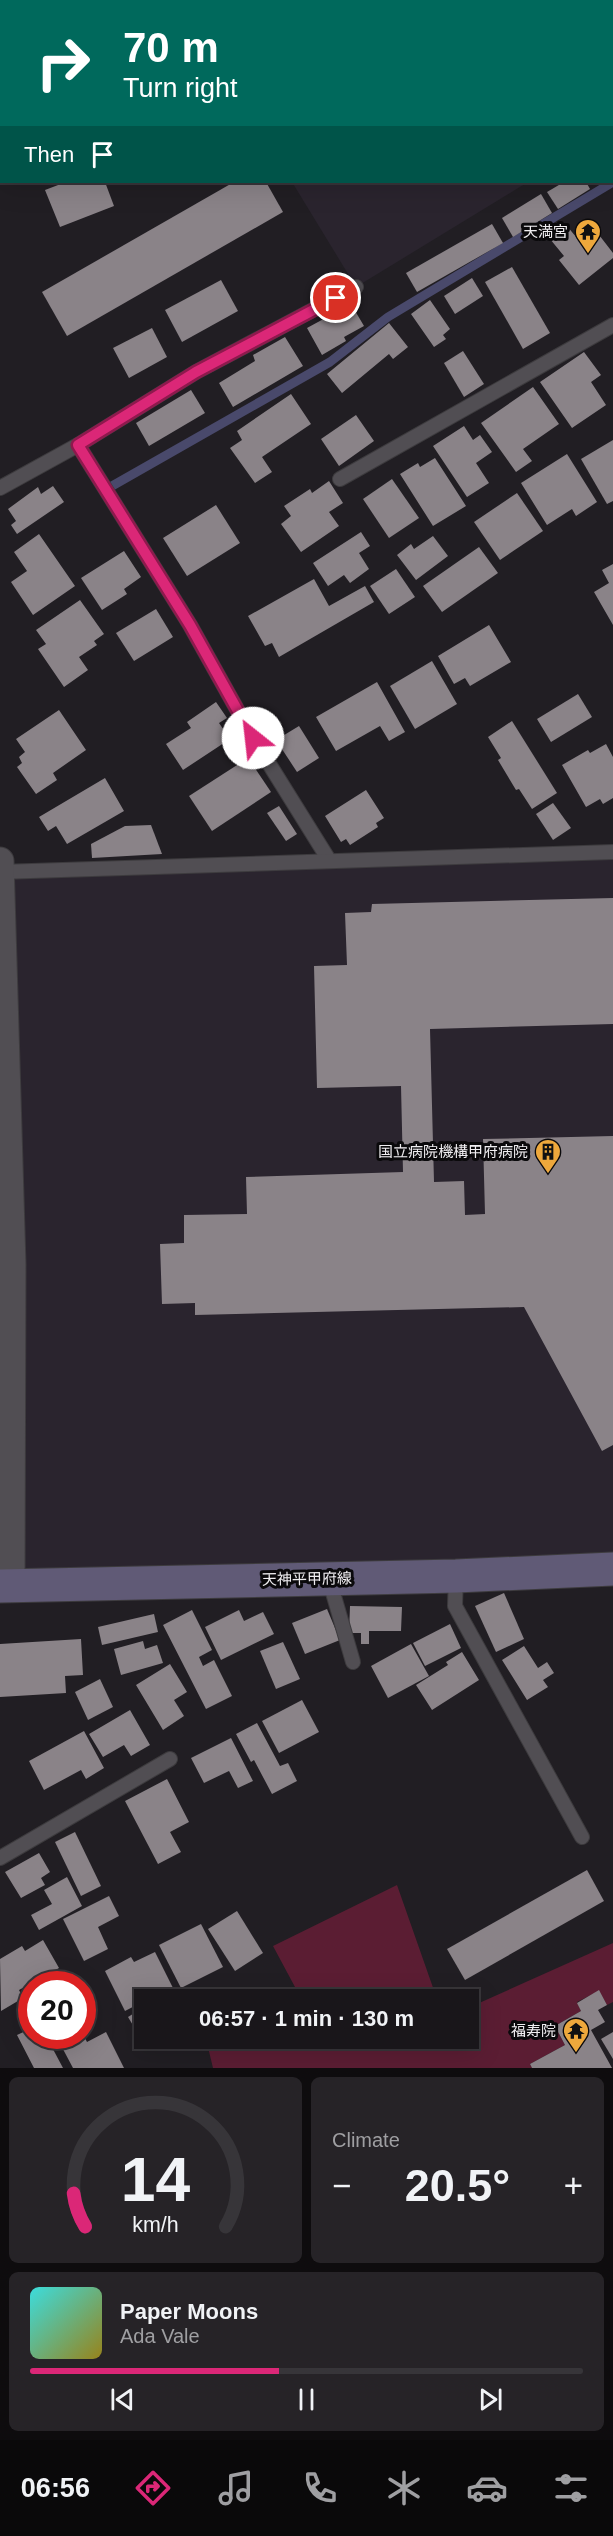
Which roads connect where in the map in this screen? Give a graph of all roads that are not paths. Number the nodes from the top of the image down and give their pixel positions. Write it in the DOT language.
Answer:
graph roads {
  1 [pos="356,287"];
  2 [pos="613,326"];
  3 [pos="78,445"];
  4 [pos="340,479"];
  5 [pos="0,488"];
  6 [pos="613,852"];
  7 [pos="329,860"];
  8 [pos="0,861"];
  9 [pos="0,872"];
  10 [pos="613,1569"];
  11 [pos="456,1576"];
  12 [pos="329,1579"];
  13 [pos="5,1586"];
  14 [pos="353,1662"];
  15 [pos="170,1759"];
  16 [pos="582,1837"];
  17 [pos="0,1858"];
  1 -- 3 [label="lane"];
  2 -- 4 [label="lane"];
  3 -- 5 [label="lane"];
  3 -- 7 [label="lane"];
  6 -- 7 [label="lane"];
  7 -- 9 [label="lane"];
  8 -- 9 [label="street"];
  9 -- 13 [label="street"];
  10 -- 11 [label="main road, 天神平甲府線"];
  11 -- 12 [label="main road, 天神平甲府線"];
  11 -- 16 [label="lane"];
  12 -- 13 [label="main road, 天神平甲府線"];
  12 -- 14 [label="lane"];
  15 -- 17 [label="lane"];
}
